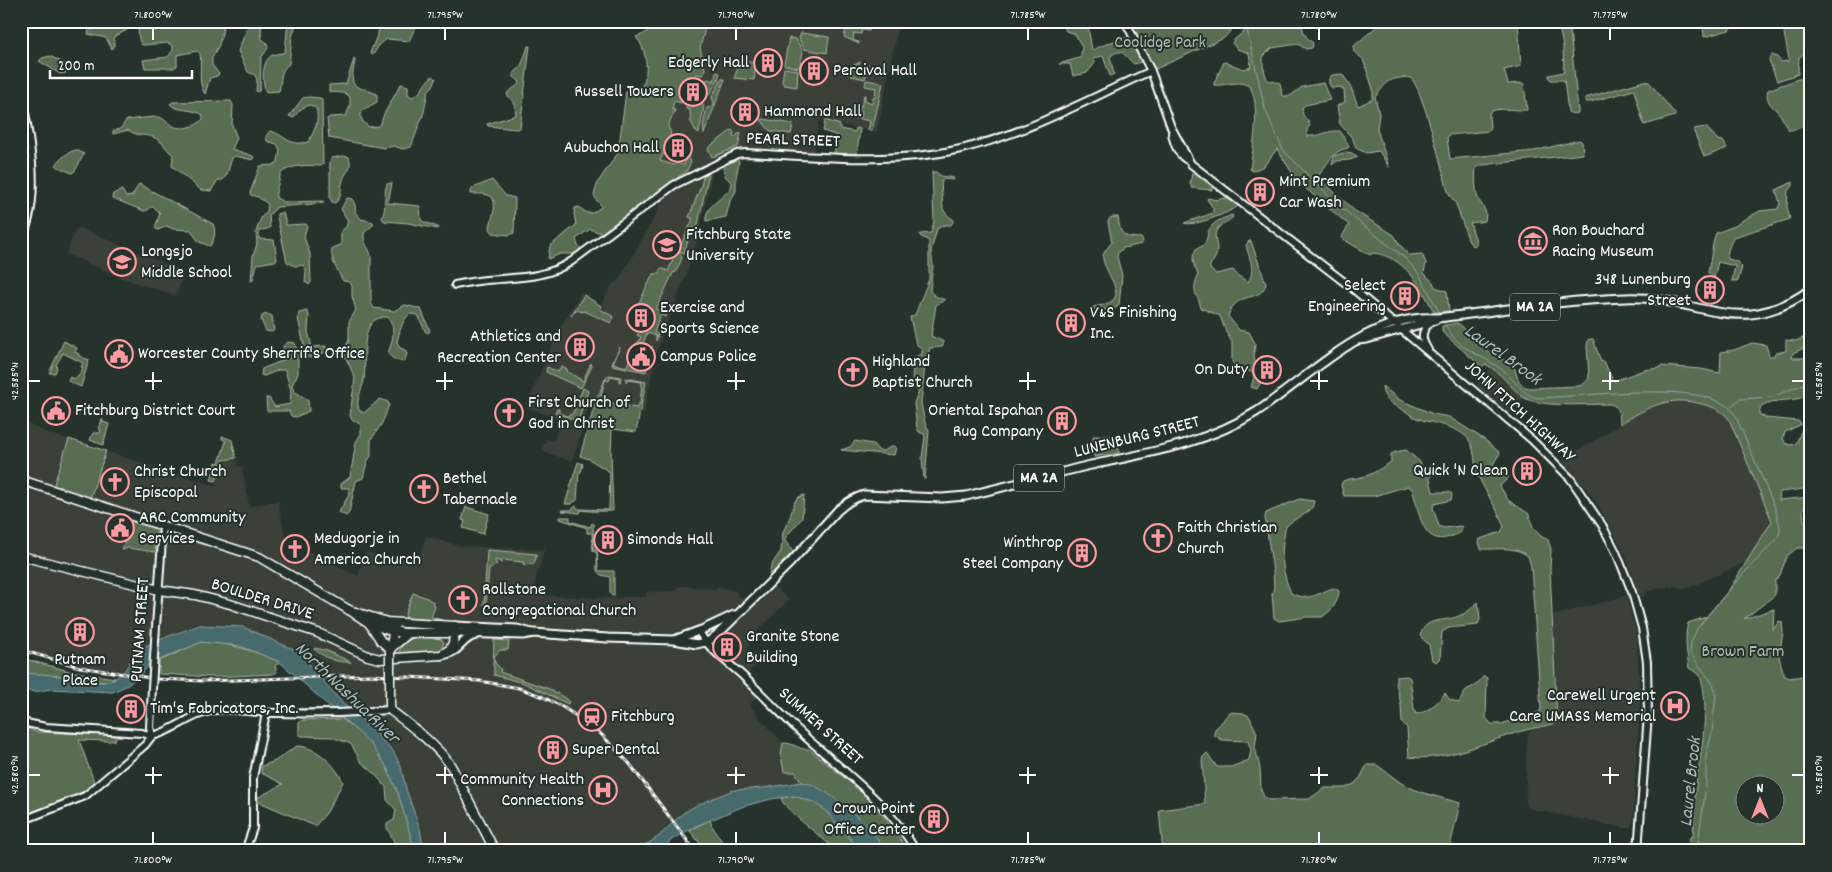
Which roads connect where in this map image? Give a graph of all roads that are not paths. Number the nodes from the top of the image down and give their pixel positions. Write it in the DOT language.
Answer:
graph roads {
  1 [pos="1125,21"];
  2 [pos="1151,71"];
  3 [pos="21,90"];
  4 [pos="21,240"];
  5 [pos="455,285"];
  6 [pos="1811,289"];
  7 [pos="1435,320"];
  8 [pos="1394,324"];
  9 [pos="1400,330"];
  10 [pos="1358,340"];
  11 [pos="1431,355"];
  12 [pos="21,480"];
  13 [pos="163,526"];
  14 [pos="21,556"];
  15 [pos="159,590"];
  16 [pos="349,610"];
  17 [pos="737,613"];
  18 [pos="396,622"];
  19 [pos="368,623"];
  20 [pos="455,629"];
  21 [pos="393,631"];
  22 [pos="698,632"];
  23 [pos="409,633"];
  24 [pos="436,633"];
  25 [pos="532,633"];
  26 [pos="486,634"];
  27 [pos="674,640"];
  28 [pos="705,643"];
  29 [pos="390,652"];
  30 [pos="441,655"];
  31 [pos="390,710"];
  32 [pos="266,713"];
  33 [pos="21,722"];
  34 [pos="152,736"];
  35 [pos="21,821"];
  36 [pos="245,851"];
  37 [pos="495,851"];
  38 [pos="916,851"];
  39 [pos="1638,851"];
  1 -- 2 [label="main road"];
  2 -- 5 [label="main road, PEARL STREET"];
  2 -- 8 [label="main road, JOHN FITCH HIGHWAY"];
  3 -- 4 [label="main road"];
  6 -- 7 [label="main road, LUNENBURG STREET / MA 2A"];
  7 -- 8 [label="main road, LUNENBURG STREET / MA 2A"];
  7 -- 9 [label="main road, LUNENBURG STREET / MA 2A"];
  7 -- 11 [label="main road"];
  8 -- 9 [label="main road, JOHN FITCH HIGHWAY"];
  8 -- 10 [label="main road, LUNENBURG STREET / MA 2A"];
  9 -- 10 [label="main road, LUNENBURG STREET / MA 2A"];
  9 -- 11 [label="main road, JOHN FITCH HIGHWAY"];
  10 -- 17 [label="main road, LUNENBURG STREET / MA 2A"];
  11 -- 39 [label="main road, JOHN FITCH HIGHWAY"];
  12 -- 13 [label="highway"];
  13 -- 15 [label="main road, PUTNAM STREET"];
  13 -- 16 [label="highway"];
  14 -- 15 [label="highway, BOULDER DRIVE"];
  15 -- 30 [label="highway, BOULDER DRIVE"];
  15 -- 34 [label="main road, PUTNAM STREET, bridge"];
  16 -- 18 [label="highway"];
  16 -- 19 [label="highway"];
  17 -- 22 [label="main road, LUNENBURG STREET / MA 2A"];
  17 -- 28 [label="main road, LUNENBURG STREET / MA 2A"];
  18 -- 20 [label="highway, MA 2A"];
  18 -- 21 [label="highway"];
  19 -- 21 [label="highway"];
  19 -- 29 [label="highway"];
  20 -- 24 [label="highway, MA 2A"];
  20 -- 25 [label="main road, MA 2A"];
  20 -- 26 [label="main road, MA 2A"];
  20 -- 30 [label="highway"];
  21 -- 23 [label="highway"];
  21 -- 29 [label="highway"];
  22 -- 27 [label="main road, MA 2A"];
  22 -- 28 [label="main road, SUMMER STREET"];
  23 -- 24 [label="highway, MA 2A"];
  23 -- 29 [label="highway"];
  24 -- 30 [label="highway"];
  25 -- 26 [label="main road, MA 2A"];
  25 -- 27 [label="main road, MA 2A"];
  26 -- 30 [label="main road, BOULDER DRIVE"];
  27 -- 28 [label="main road, MA 2A"];
  28 -- 38 [label="main road, SUMMER STREET"];
  29 -- 31 [label="highway, bridge"];
  31 -- 32 [label="main road"];
  31 -- 37 [label="highway"];
  32 -- 34 [label="main road"];
  32 -- 36 [label="main road"];
  33 -- 34 [label="main road"];
  34 -- 35 [label="main road"];
}
